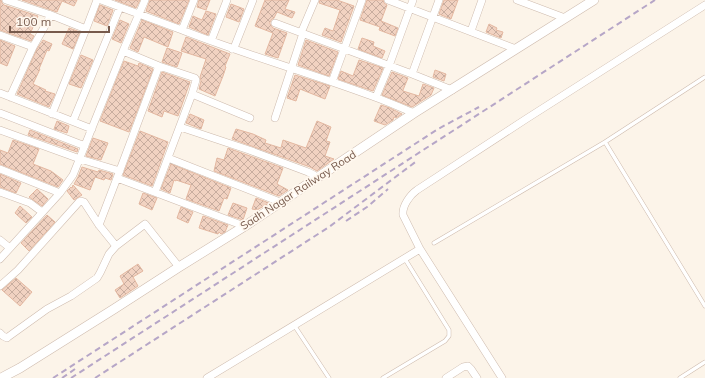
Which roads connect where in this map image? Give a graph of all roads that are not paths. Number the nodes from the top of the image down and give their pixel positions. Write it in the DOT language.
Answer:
graph roads {
  1 [pos="6,0"];
  2 [pos="97,0"];
  3 [pos="101,0"];
  4 [pos="145,0"];
  5 [pos="194,0"];
  6 [pos="228,0"];
  7 [pos="252,0"];
  8 [pos="315,0"];
  9 [pos="362,0"];
  10 [pos="388,0"];
  11 [pos="413,0"];
  12 [pos="439,0"];
  13 [pos="482,0"];
  14 [pos="517,0"];
  15 [pos="594,0"];
  16 [pos="527,2"];
  17 [pos="705,5"];
  18 [pos="120,7"];
  19 [pos="410,8"];
  20 [pos="139,14"];
  21 [pos="51,15"];
  22 [pos="433,17"];
  23 [pos="565,18"];
  24 [pos="275,23"];
  25 [pos="86,30"];
  26 [pos="182,30"];
  27 [pos="471,32"];
  28 [pos="302,33"];
  29 [pos="0,35"];
  30 [pos="211,41"];
  31 [pos="32,47"];
  32 [pos="232,49"];
  33 [pos="345,49"];
  34 [pos="516,49"];
  35 [pos="123,51"];
  36 [pos="159,66"];
  37 [pos="389,66"];
  38 [pos="292,68"];
  39 [pos="412,74"];
  40 [pos="705,77"];
  41 [pos="332,82"];
  42 [pos="452,90"];
  43 [pos="0,94"];
  44 [pos="192,94"];
  45 [pos="10,98"];
  46 [pos="376,98"];
  47 [pos="0,113"];
  48 [pos="414,113"];
  49 [pos="52,114"];
  50 [pos="250,118"];
  51 [pos="275,118"];
  52 [pos="73,121"];
  53 [pos="180,127"];
  54 [pos="92,129"];
  55 [pos="0,130"];
  56 [pos="605,142"];
  57 [pos="85,146"];
  58 [pos="168,158"];
  59 [pos="80,159"];
  60 [pos="0,169"];
  61 [pos="119,174"];
  62 [pos="317,178"];
  63 [pos="0,192"];
  64 [pos="155,192"];
  65 [pos="60,193"];
  66 [pos="280,202"];
  67 [pos="42,212"];
  68 [pos="99,224"];
  69 [pos="244,226"];
  70 [pos="0,240"];
  71 [pos="434,242"];
  72 [pos="116,246"];
  73 [pos="10,248"];
  74 [pos="420,249"];
  75 [pos="0,258"];
  76 [pos="405,259"];
  77 [pos="179,267"];
  78 [pos="0,286"];
  79 [pos="705,306"];
  80 [pos="294,325"];
  81 [pos="0,333"];
  82 [pos="705,362"];
  83 [pos="2,378"];
  84 [pos="207,378"];
  85 [pos="329,378"];
  86 [pos="383,378"];
  87 [pos="446,378"];
  88 [pos="477,378"];
  89 [pos="502,378"];
  90 [pos="680,378"];
  1 -- 21 [label="street"];
  2 -- 25 [label="street"];
  3 -- 18 [label="street"];
  4 -- 20 [label="street"];
  5 -- 26 [label="street"];
  6 -- 30 [label="street"];
  7 -- 32 [label="street"];
  8 -- 28 [label="street"];
  9 -- 33 [label="street"];
  10 -- 19 [label="street"];
  11 -- 19 [label="street"];
  12 -- 22 [label="street"];
  13 -- 27 [label="street"];
  14 -- 16 [label="street"];
  15 -- 23 [label="street, Sadh Nagar Railway Road"];
  16 -- 23 [label="street"];
  17 -- 74 [label="street"];
  18 -- 20 [label="street"];
  18 -- 52 [label="street"];
  19 -- 22 [label="street"];
  19 -- 37 [label="street"];
  20 -- 26 [label="street"];
  20 -- 35 [label="street"];
  21 -- 25 [label="street"];
  21 -- 31 [label="street"];
  22 -- 27 [label="street"];
  22 -- 39 [label="street"];
  23 -- 34 [label="street, Sadh Nagar Railway Road"];
  24 -- 28 [label="street"];
  25 -- 49 [label="street"];
  26 -- 30 [label="street"];
  27 -- 34 [label="street"];
  28 -- 33 [label="street"];
  28 -- 38 [label="street"];
  29 -- 31 [label="street"];
  30 -- 32 [label="street"];
  31 -- 45 [label="street"];
  32 -- 38 [label="street"];
  33 -- 37 [label="street"];
  33 -- 41 [label="street"];
  34 -- 42 [label="street, Sadh Nagar Railway Road"];
  35 -- 36 [label="street"];
  35 -- 54 [label="street"];
  36 -- 44 [label="street"];
  36 -- 61 [label="street"];
  37 -- 39 [label="street"];
  37 -- 46 [label="street"];
  38 -- 41 [label="street"];
  38 -- 51 [label="street"];
  39 -- 42 [label="street"];
  40 -- 56 [label="lane"];
  41 -- 46 [label="street"];
  42 -- 48 [label="street, Sadh Nagar Railway Road"];
  43 -- 45 [label="street"];
  44 -- 50 [label="street"];
  44 -- 53 [label="street"];
  45 -- 49 [label="street"];
  46 -- 48 [label="street"];
  47 -- 57 [label="street"];
  48 -- 62 [label="street, Sadh Nagar Railway Road"];
  49 -- 52 [label="street"];
  52 -- 54 [label="street"];
  53 -- 58 [label="street"];
  53 -- 62 [label="street"];
  54 -- 57 [label="street"];
  55 -- 59 [label="street"];
  56 -- 71 [label="lane"];
  56 -- 79 [label="lane"];
  57 -- 59 [label="street"];
  58 -- 64 [label="street"];
  58 -- 66 [label="street"];
  59 -- 61 [label="street"];
  59 -- 65 [label="street"];
  60 -- 65 [label="street"];
  61 -- 64 [label="street"];
  61 -- 68 [label="street"];
  62 -- 66 [label="street, Sadh Nagar Railway Road"];
  63 -- 67 [label="street"];
  64 -- 69 [label="street"];
  65 -- 67 [label="street"];
  66 -- 69 [label="street, Sadh Nagar Railway Road"];
  67 -- 73 [label="street"];
  68 -- 72 [label="street"];
  68 -- 78 [label="street"];
  69 -- 77 [label="street, Sadh Nagar Railway Road"];
  70 -- 73 [label="street"];
  72 -- 77 [label="street"];
  72 -- 81 [label="street"];
  73 -- 75 [label="street"];
  74 -- 76 [label="street"];
  74 -- 89 [label="street"];
  76 -- 80 [label="street"];
  76 -- 86 [label="lane"];
  77 -- 83 [label="street, Sadh Nagar Railway Road"];
  80 -- 84 [label="street"];
  80 -- 85 [label="lane"];
  82 -- 90 [label="lane"];
  87 -- 88 [label="street"];
}
